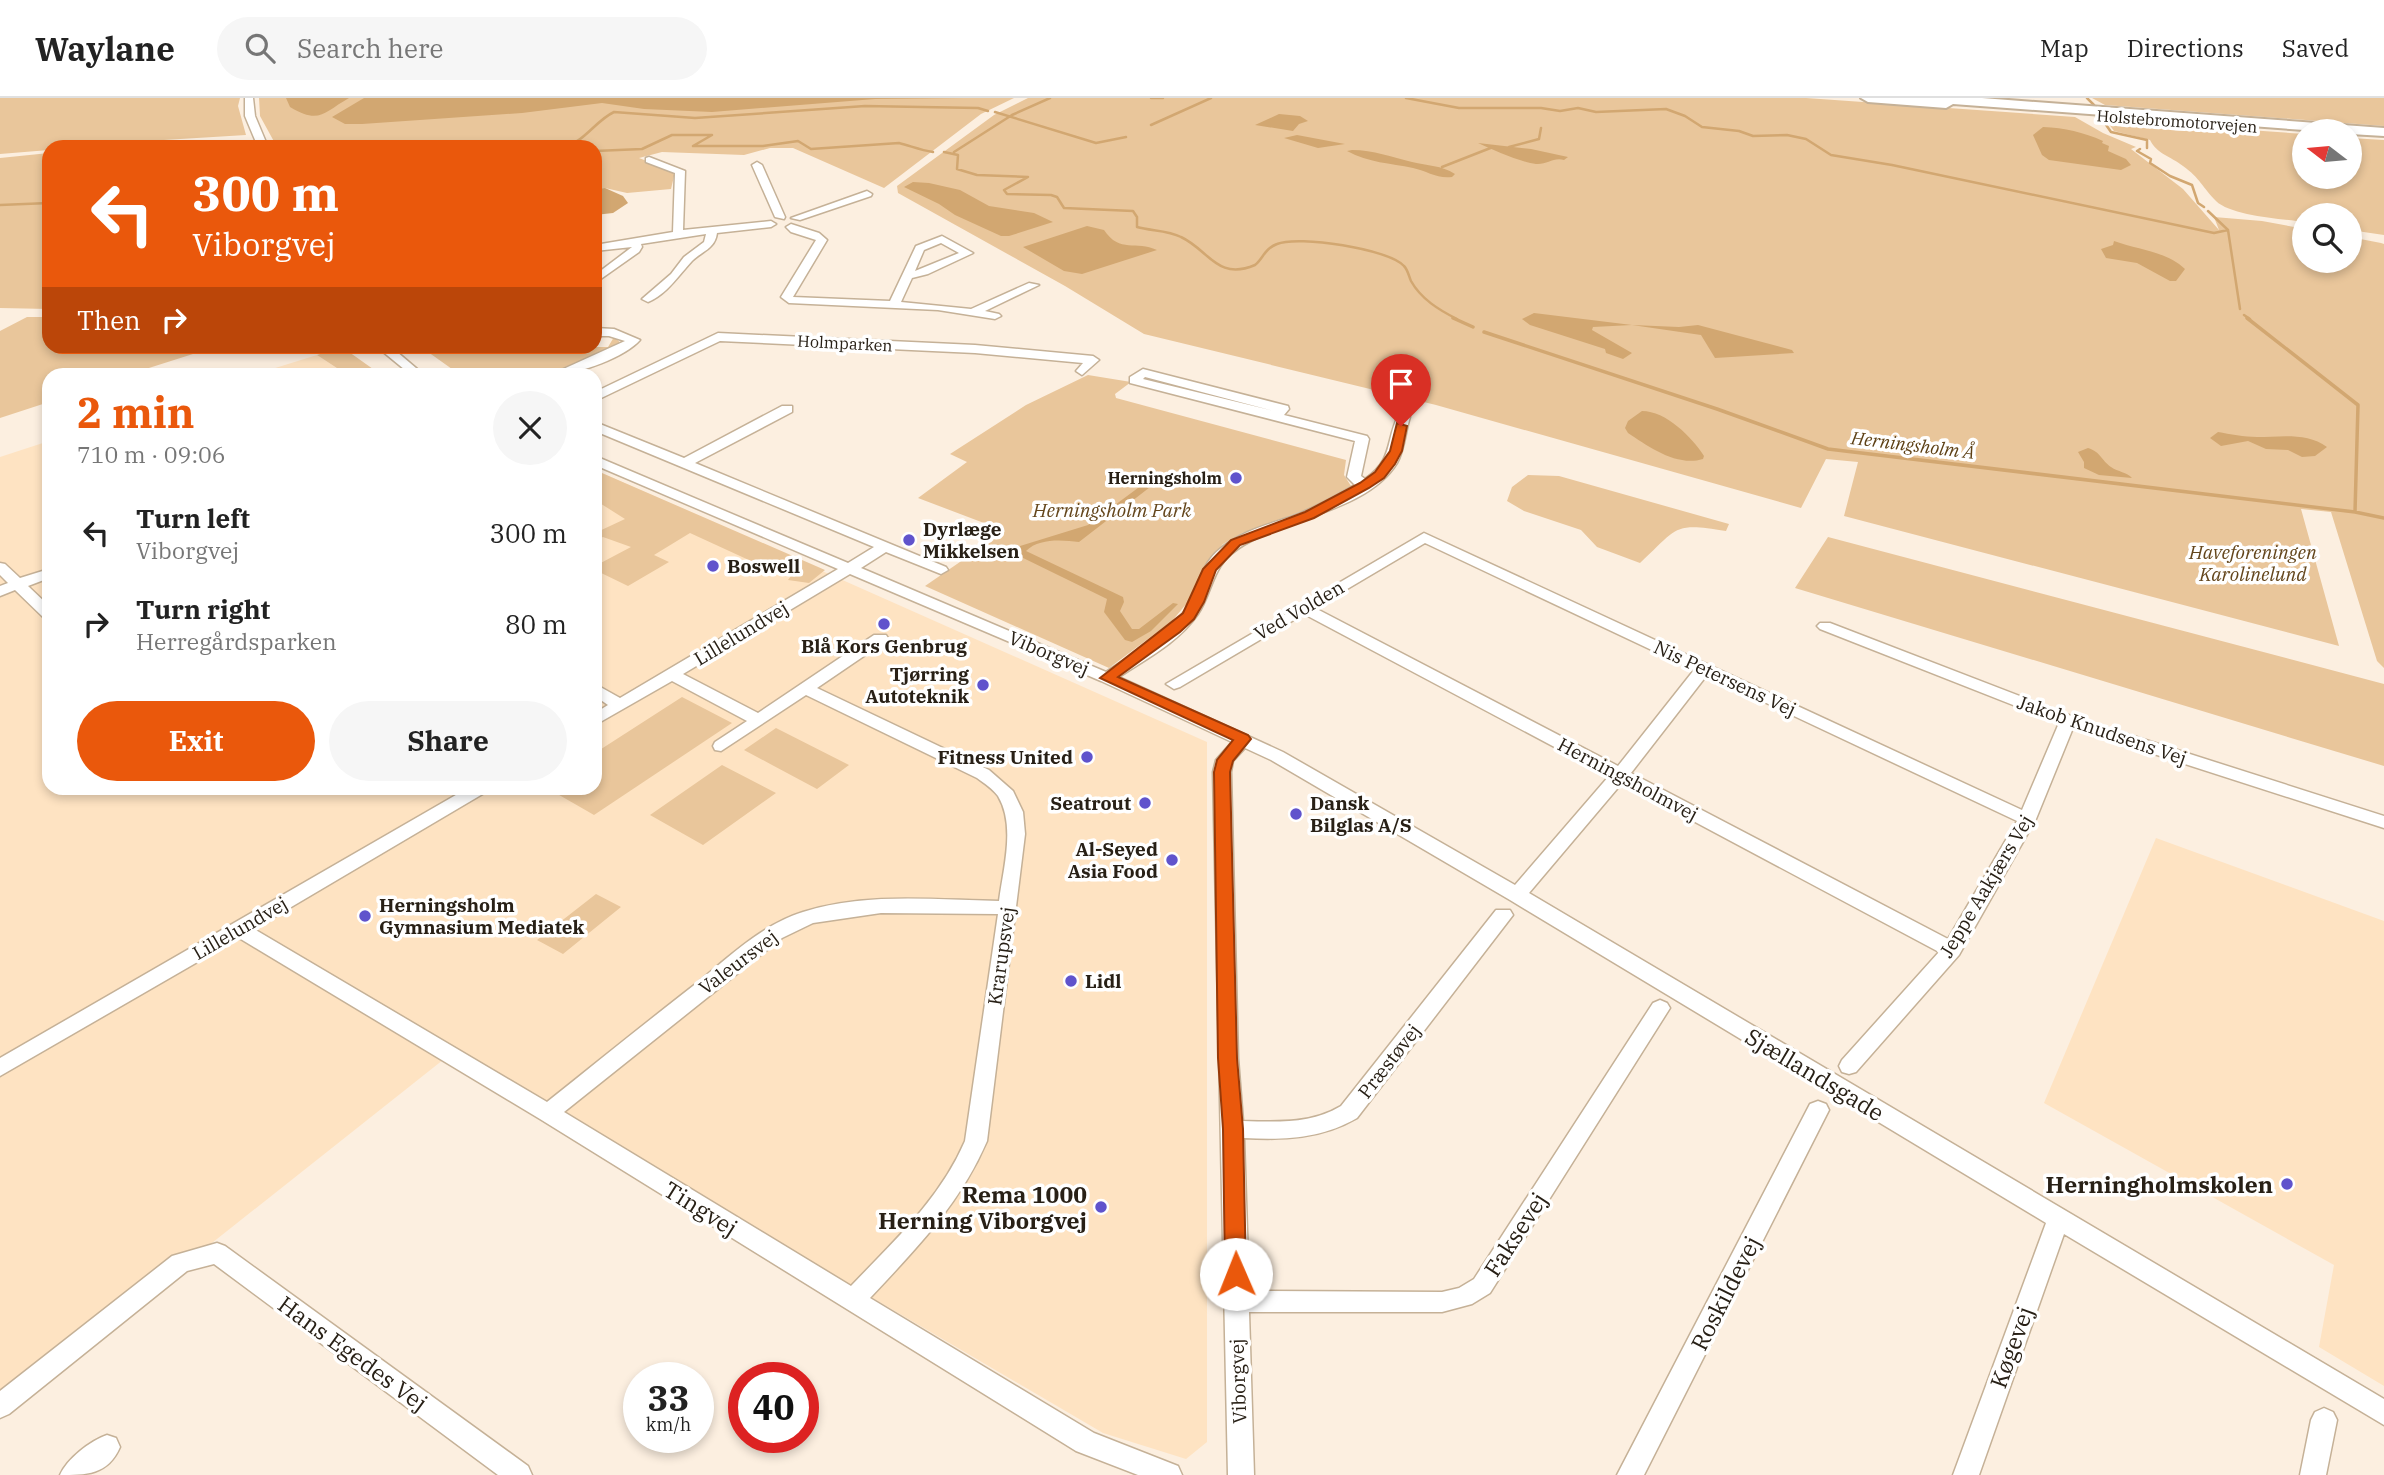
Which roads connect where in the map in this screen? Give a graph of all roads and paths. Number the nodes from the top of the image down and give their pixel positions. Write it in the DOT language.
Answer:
graph roads {
  1 [pos="249,98"];
  2 [pos="1868,98"];
  3 [pos="1928,98"];
  4 [pos="2264,127"];
  5 [pos="2292,129"];
  6 [pos="2292,130"];
  7 [pos="2384,134"];
  8 [pos="2362,135"];
  9 [pos="260,140"];
  10 [pos="668,159"];
  11 [pos="757,165"];
  12 [pos="867,194"];
  13 [pos="775,221"];
  14 [pos="794,222"];
  15 [pos="712,230"];
  16 [pos="678,234"];
  17 [pos="634,241"];
  18 [pos="602,247"];
  19 [pos="602,274"];
  20 [pos="907,276"];
  21 [pos="1033,285"];
  22 [pos="647,295"];
  23 [pos="894,304"];
  24 [pos="973,312"];
  25 [pos="995,316"];
  26 [pos="602,332"];
  27 [pos="392,354"];
  28 [pos="410,368"];
  29 [pos="577,368"];
  30 [pos="1082,371"];
  31 [pos="602,394"];
  32 [pos="787,409"];
  33 [pos="1275,417"];
  34 [pos="1404,417"];
  35 [pos="602,429"];
  36 [pos="602,462"];
  37 [pos="685,463"];
  38 [pos="1365,486"];
  39 [pos="732,500"];
  40 [pos="1424,537"];
  41 [pos="885,547"];
  42 [pos="0,567"];
  43 [pos="850,568"];
  44 [pos="941,570"];
  45 [pos="42,575"];
  46 [pos="18,584"];
  47 [pos="0,592"];
  48 [pos="42,608"];
  49 [pos="1304,608"];
  50 [pos="1825,626"];
  51 [pos="880,638"];
  52 [pos="1704,668"];
  53 [pos="671,675"];
  54 [pos="1107,678"];
  55 [pos="1174,684"];
  56 [pos="806,689"];
  57 [pos="602,694"];
  58 [pos="619,705"];
  59 [pos="602,716"];
  60 [pos="759,720"];
  61 [pos="2068,721"];
  62 [pos="1243,739"];
  63 [pos="721,746"];
  64 [pos="1620,775"];
  65 [pos="468,795"];
  66 [pos="2027,819"];
  67 [pos="2384,822"];
  68 [pos="1517,895"];
  69 [pos="1008,908"];
  70 [pos="1503,915"];
  71 [pos="239,929"];
  72 [pos="1952,950"];
  73 [pos="1660,1008"];
  74 [pos="1849,1066"];
  75 [pos="0,1068"];
  76 [pos="1818,1110"];
  77 [pos="548,1113"];
  78 [pos="1233,1129"];
  79 [pos="2058,1220"];
  80 [pos="852,1301"];
  81 [pos="1236,1301"];
  82 [pos="0,1406"];
  83 [pos="2384,1413"];
  84 [pos="2324,1420"];
  85 [pos="107,1447"];
  86 [pos="73,1475"];
  87 [pos="519,1475"];
  88 [pos="1169,1475"];
  89 [pos="1241,1475"];
  90 [pos="1630,1475"];
  91 [pos="1966,1475"];
  92 [pos="2313,1475"];
  1 -- 9 [label="street"];
  2 -- 4 [label="highway, Holstebromotorvejen"];
  3 -- 7 [label="highway, Holstebromotorvejen"];
  4 -- 5 [label="highway, Holstebromotorvejen"];
  4 -- 6 [label="highway"];
  7 -- 8 [label="highway"];
  10 -- 16 [label="street"];
  11 -- 13 [label="street"];
  12 -- 14 [label="street"];
  13 -- 14 [label="street"];
  13 -- 15 [label="street"];
  14 -- 23 [label="street"];
  15 -- 16 [label="street"];
  15 -- 22 [label="street"];
  16 -- 17 [label="street"];
  17 -- 18 [label="street"];
  17 -- 19 [label="street"];
  20 -- 20 [label="street"];
  20 -- 23 [label="street"];
  21 -- 24 [label="street"];
  23 -- 24 [label="street"];
  24 -- 25 [label="street"];
  26 -- 29 [label="street"];
  27 -- 28 [label="street"];
  30 -- 31 [label="street, Holmparken"];
  32 -- 37 [label="street"];
  33 -- 33 [label="street"];
  33 -- 38 [label="street"];
  34 -- 38 [label="street"];
  35 -- 37 [label="street"];
  36 -- 39 [label="street, Viborgvej"];
  37 -- 39 [label="street"];
  38 -- 54 [label="street"];
  39 -- 41 [label="street"];
  39 -- 43 [label="street, Viborgvej"];
  40 -- 49 [label="street, Ved Volden"];
  40 -- 52 [label="street, Nis Petersens Vej"];
  41 -- 43 [label="street"];
  41 -- 44 [label="street"];
  42 -- 46 [label="street"];
  43 -- 53 [label="street, Lillelundvej"];
  43 -- 54 [label="street, Viborgvej"];
  45 -- 46 [label="street"];
  46 -- 47 [label="street"];
  46 -- 48 [label="street"];
  49 -- 55 [label="street, Ved Volden"];
  49 -- 64 [label="street, Herningsholmvej"];
  50 -- 61 [label="street, Jakob Knudsens Vej"];
  51 -- 56 [label="street"];
  52 -- 64 [label="street"];
  52 -- 66 [label="street, Nis Petersens Vej"];
  53 -- 58 [label="street, Lillelundvej"];
  53 -- 60 [label="street"];
  54 -- 62 [label="street, Viborgvej"];
  56 -- 60 [label="street"];
  56 -- 69 [label="street, Krarupsvej"];
  57 -- 58 [label="street"];
  58 -- 59 [label="street, Lillelundvej"];
  60 -- 63 [label="street"];
  61 -- 66 [label="street, Jeppe Aakjærs Vej"];
  61 -- 67 [label="street, Jakob Knudsens Vej"];
  62 -- 68 [label="street, Sjællandsgade"];
  62 -- 78 [label="street, Viborgvej"];
  64 -- 68 [label="street"];
  64 -- 72 [label="street, Herningsholmvej"];
  65 -- 71 [label="street, Lillelundvej"];
  66 -- 72 [label="street, Jeppe Aakjærs Vej"];
  68 -- 79 [label="street, Sjællandsgade"];
  69 -- 77 [label="street, Valeursvej"];
  69 -- 80 [label="street, Krarupsvej"];
  70 -- 78 [label="street, Præstøvej"];
  71 -- 75 [label="street, Lillelundvej"];
  71 -- 77 [label="street, Tingvej"];
  72 -- 74 [label="street, Jeppe Aakjærs Vej"];
  73 -- 81 [label="street, Faksevej"];
  76 -- 90 [label="street, Roskildevej"];
  77 -- 80 [label="street, Tingvej"];
  78 -- 81 [label="street, Viborgvej"];
  79 -- 83 [label="street, Sjællandsgade"];
  79 -- 91 [label="street, Køgevej"];
  80 -- 88 [label="street, Tingvej"];
  81 -- 89 [label="street, Viborgvej"];
  82 -- 87 [label="street, Hans Egedes Vej"];
  84 -- 92 [label="street"];
  85 -- 86 [label="street"];
}
